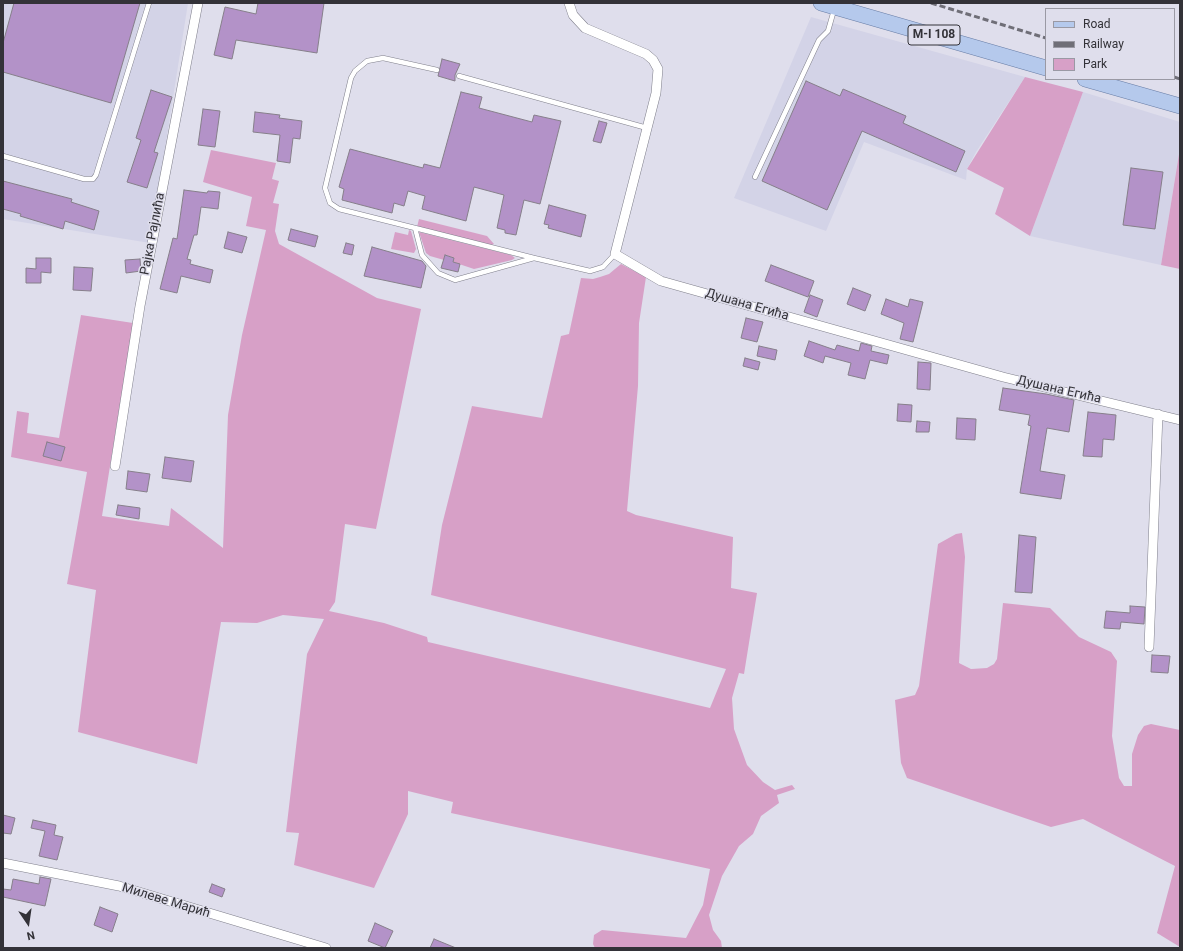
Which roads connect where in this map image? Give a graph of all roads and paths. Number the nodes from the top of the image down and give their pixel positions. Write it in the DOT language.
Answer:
graph roads {
  1 [pos="149,3"];
  2 [pos="198,3"];
  3 [pos="570,3"];
  4 [pos="828,5"];
  5 [pos="1045,68"];
  6 [pos="437,70"];
  7 [pos="459,76"];
  8 [pos="1088,80"];
  9 [pos="1180,106"];
  10 [pos="647,128"];
  11 [pos="3,156"];
  12 [pos="755,177"];
  13 [pos="414,228"];
  14 [pos="615,254"];
  15 [pos="534,258"];
  16 [pos="1158,414"];
  17 [pos="1180,420"];
  18 [pos="116,466"];
  19 [pos="1149,647"];
  20 [pos="3,863"];
  21 [pos="326,948"];
  1 -- 11 [label="lane"];
  2 -- 18 [label="street, Рајка Рајлића"];
  3 -- 10 [label="street"];
  4 -- 5 [label="main road, M-I 108"];
  4 -- 12 [label="lane"];
  6 -- 13 [label="lane"];
  7 -- 10 [label="lane"];
  8 -- 9 [label="main road"];
  10 -- 14 [label="street"];
  13 -- 15 [label="lane"];
  13 -- 15 [label="lane"];
  14 -- 15 [label="lane"];
  14 -- 16 [label="street, Душана Егића"];
  16 -- 17 [label="street, Душана Егића"];
  16 -- 19 [label="street"];
  20 -- 21 [label="street, Милеве Мaрић"];
}
